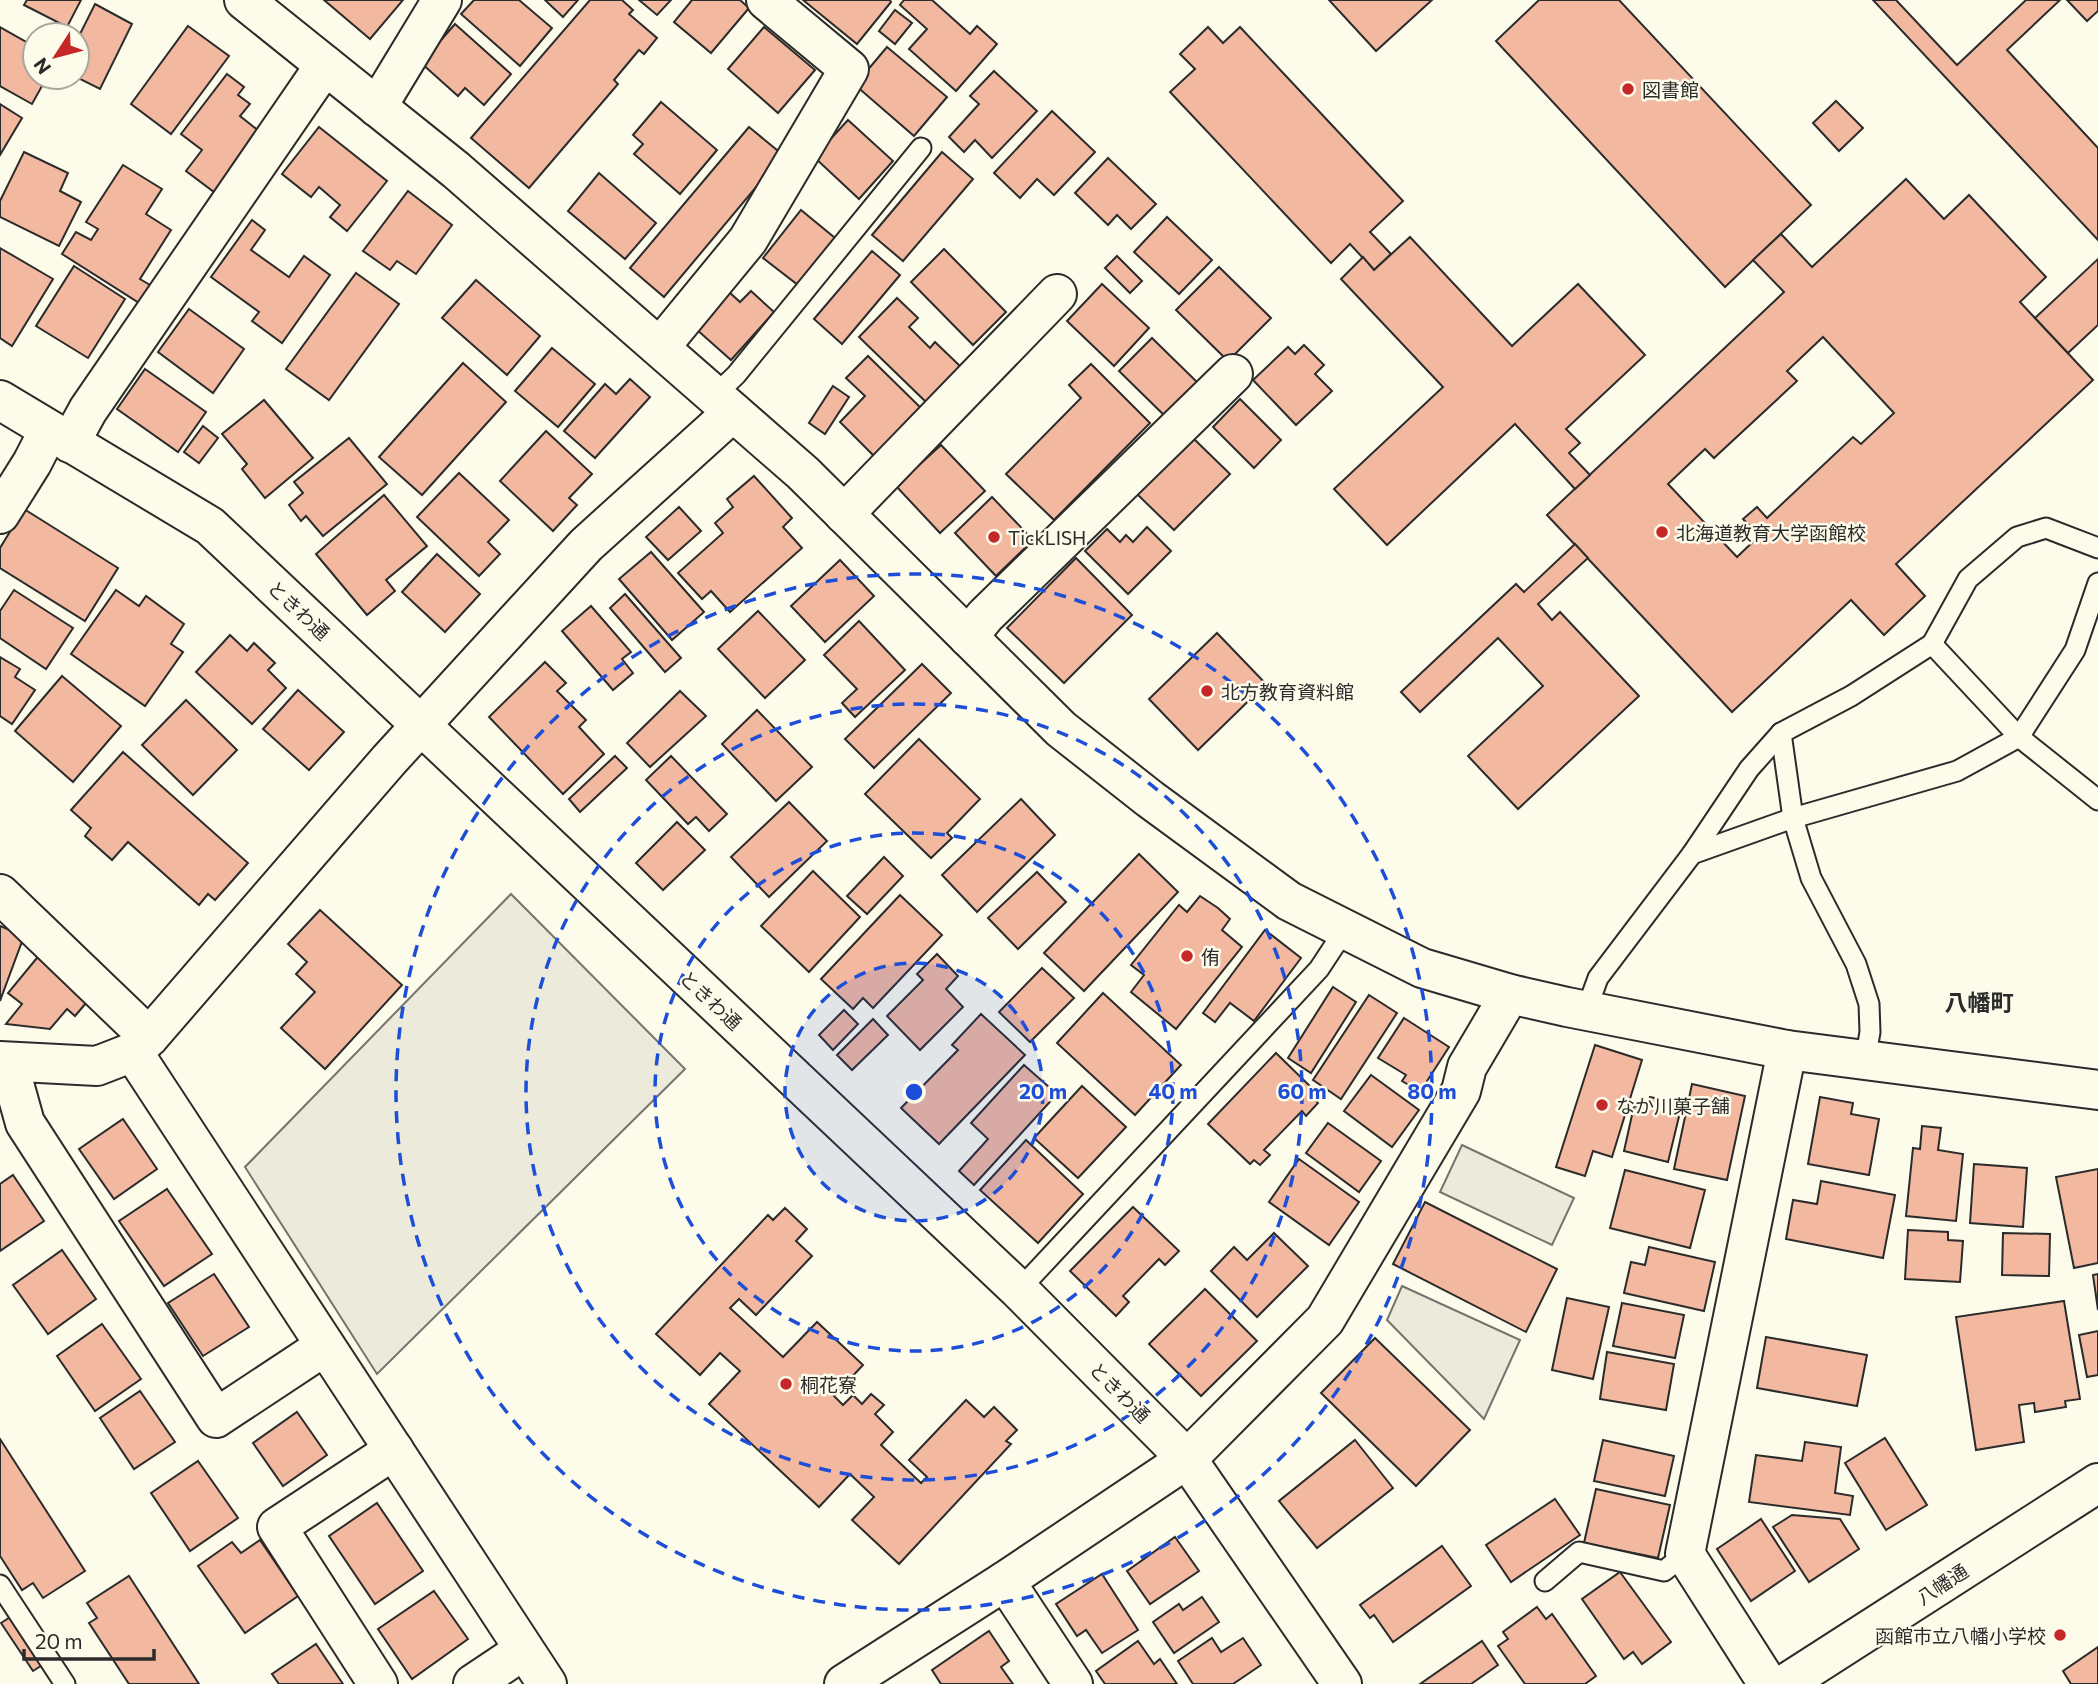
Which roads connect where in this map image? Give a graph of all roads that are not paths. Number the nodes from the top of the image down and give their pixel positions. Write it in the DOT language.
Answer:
graph roads {
  1 [pos="244,0"];
  2 [pos="442,0"];
  3 [pos="766,0"];
  4 [pos="325,65"];
  5 [pos="377,107"];
  6 [pos="921,148"];
  7 [pos="1058,294"];
  8 [pos="660,347"];
  9 [pos="1233,374"];
  10 [pos="0,400"];
  11 [pos="724,403"];
  12 [pos="59,436"];
  13 [pos="0,513"];
  14 [pos="844,514"];
  15 [pos="2098,548"];
  16 [pos="2098,583"];
  17 [pos="968,637"];
  18 [pos="1932,644"];
  19 [pos="420,726"];
  20 [pos="1782,733"];
  21 [pos="2019,737"];
  22 [pos="2098,800"];
  23 [pos="1793,818"];
  24 [pos="1692,854"];
  25 [pos="0,894"];
  26 [pos="1344,930"];
  27 [pos="1510,994"];
  28 [pos="1586,1011"];
  29 [pos="141,1044"];
  30 [pos="1787,1050"];
  31 [pos="1865,1060"];
  32 [pos="4,1062"];
  33 [pos="2098,1090"];
  34 [pos="1019,1290"];
  35 [pos="325,1346"];
  36 [pos="394,1450"];
  37 [pos="1187,1459"];
  38 [pos="2098,1483"];
  39 [pos="1685,1554"];
  40 [pos="1005,1581"];
  41 [pos="1545,1581"];
  42 [pos="0,1585"];
  43 [pos="524,1650"];
  44 [pos="65,1684"];
  45 [pos="378,1684"];
  46 [pos="473,1684"];
  47 [pos="547,1684"];
  48 [pos="844,1684"];
  49 [pos="1073,1684"];
  50 [pos="1342,1684"];
  51 [pos="1768,1684"];
  52 [pos="1785,1684"];
  1 -- 4 [label="street"];
  2 -- 5 [label="street"];
  3 -- 8 [label="street"];
  4 -- 5 [label="street"];
  4 -- 12 [label="street"];
  5 -- 8 [label="street"];
  6 -- 11 [label="lane"];
  7 -- 14 [label="street"];
  8 -- 11 [label="street"];
  9 -- 17 [label="street"];
  10 -- 12 [label="street, ときわ通"];
  11 -- 14 [label="street"];
  11 -- 19 [label="street"];
  12 -- 13 [label="street"];
  12 -- 19 [label="street, ときわ通"];
  14 -- 17 [label="street"];
  15 -- 18 [label="lane"];
  16 -- 21 [label="lane"];
  17 -- 26 [label="street"];
  18 -- 20 [label="lane"];
  18 -- 21 [label="lane"];
  19 -- 29 [label="street"];
  19 -- 34 [label="street, ときわ通"];
  20 -- 23 [label="lane"];
  20 -- 24 [label="lane"];
  21 -- 22 [label="lane"];
  21 -- 23 [label="lane"];
  23 -- 24 [label="lane"];
  23 -- 31 [label="lane"];
  24 -- 28 [label="lane"];
  25 -- 29 [label="street"];
  26 -- 27 [label="street"];
  26 -- 34 [label="lane"];
  27 -- 28 [label="street"];
  27 -- 37 [label="street"];
  28 -- 30 [label="street"];
  29 -- 32 [label="street"];
  29 -- 35 [label="street"];
  30 -- 31 [label="street"];
  30 -- 39 [label="street"];
  31 -- 33 [label="street"];
  32 -- 35 [label="street"];
  34 -- 37 [label="street, ときわ通"];
  35 -- 36 [label="street"];
  36 -- 43 [label="street"];
  36 -- 45 [label="street"];
  37 -- 40 [label="street"];
  37 -- 50 [label="street, ときわ通"];
  38 -- 52 [label="street, 八幡通"];
  39 -- 41 [label="lane"];
  39 -- 51 [label="street"];
  40 -- 48 [label="street"];
  40 -- 49 [label="street"];
  42 -- 44 [label="lane"];
  43 -- 46 [label="street"];
  43 -- 47 [label="street"];
}
